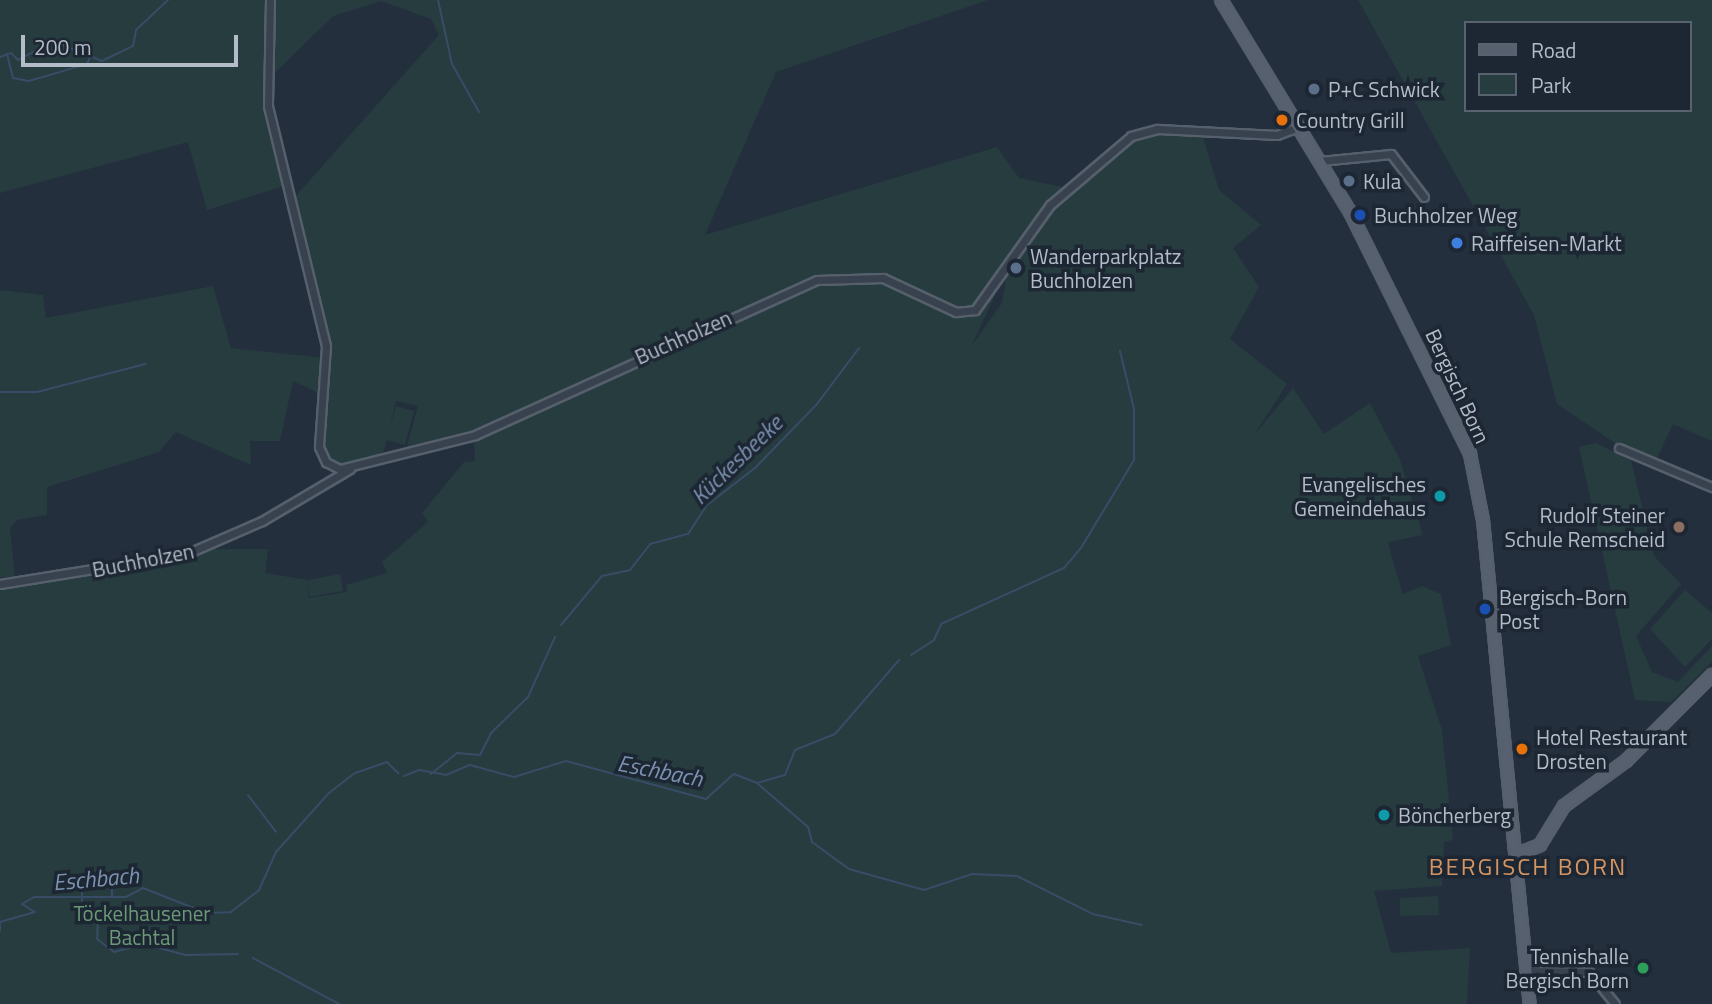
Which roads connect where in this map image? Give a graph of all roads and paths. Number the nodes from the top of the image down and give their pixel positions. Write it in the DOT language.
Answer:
graph roads {
  1 [pos="270,0"];
  2 [pos="1221,0"];
  3 [pos="1298,127"];
  4 [pos="1320,161"];
  5 [pos="1424,197"];
  6 [pos="1619,448"];
  7 [pos="350,468"];
  8 [pos="1712,487"];
  9 [pos="0,584"];
  10 [pos="1712,675"];
  11 [pos="1518,855"];
  12 [pos="1528,971"];
  13 [pos="1530,1004"];
  14 [pos="1615,1004"];
  1 -- 7 [label="street"];
  2 -- 3 [label="main road, Bergisch Born"];
  3 -- 4 [label="main road, Bergisch Born"];
  3 -- 7 [label="street, Buchholzen"];
  4 -- 5 [label="street"];
  4 -- 11 [label="main road, Bergisch Born"];
  6 -- 8 [label="street"];
  7 -- 9 [label="street, Buchholzen"];
  10 -- 11 [label="main road"];
  11 -- 12 [label="main road, Bergisch Born"];
  12 -- 13 [label="main road, Bergisch Born"];
  12 -- 14 [label="street"];
}
